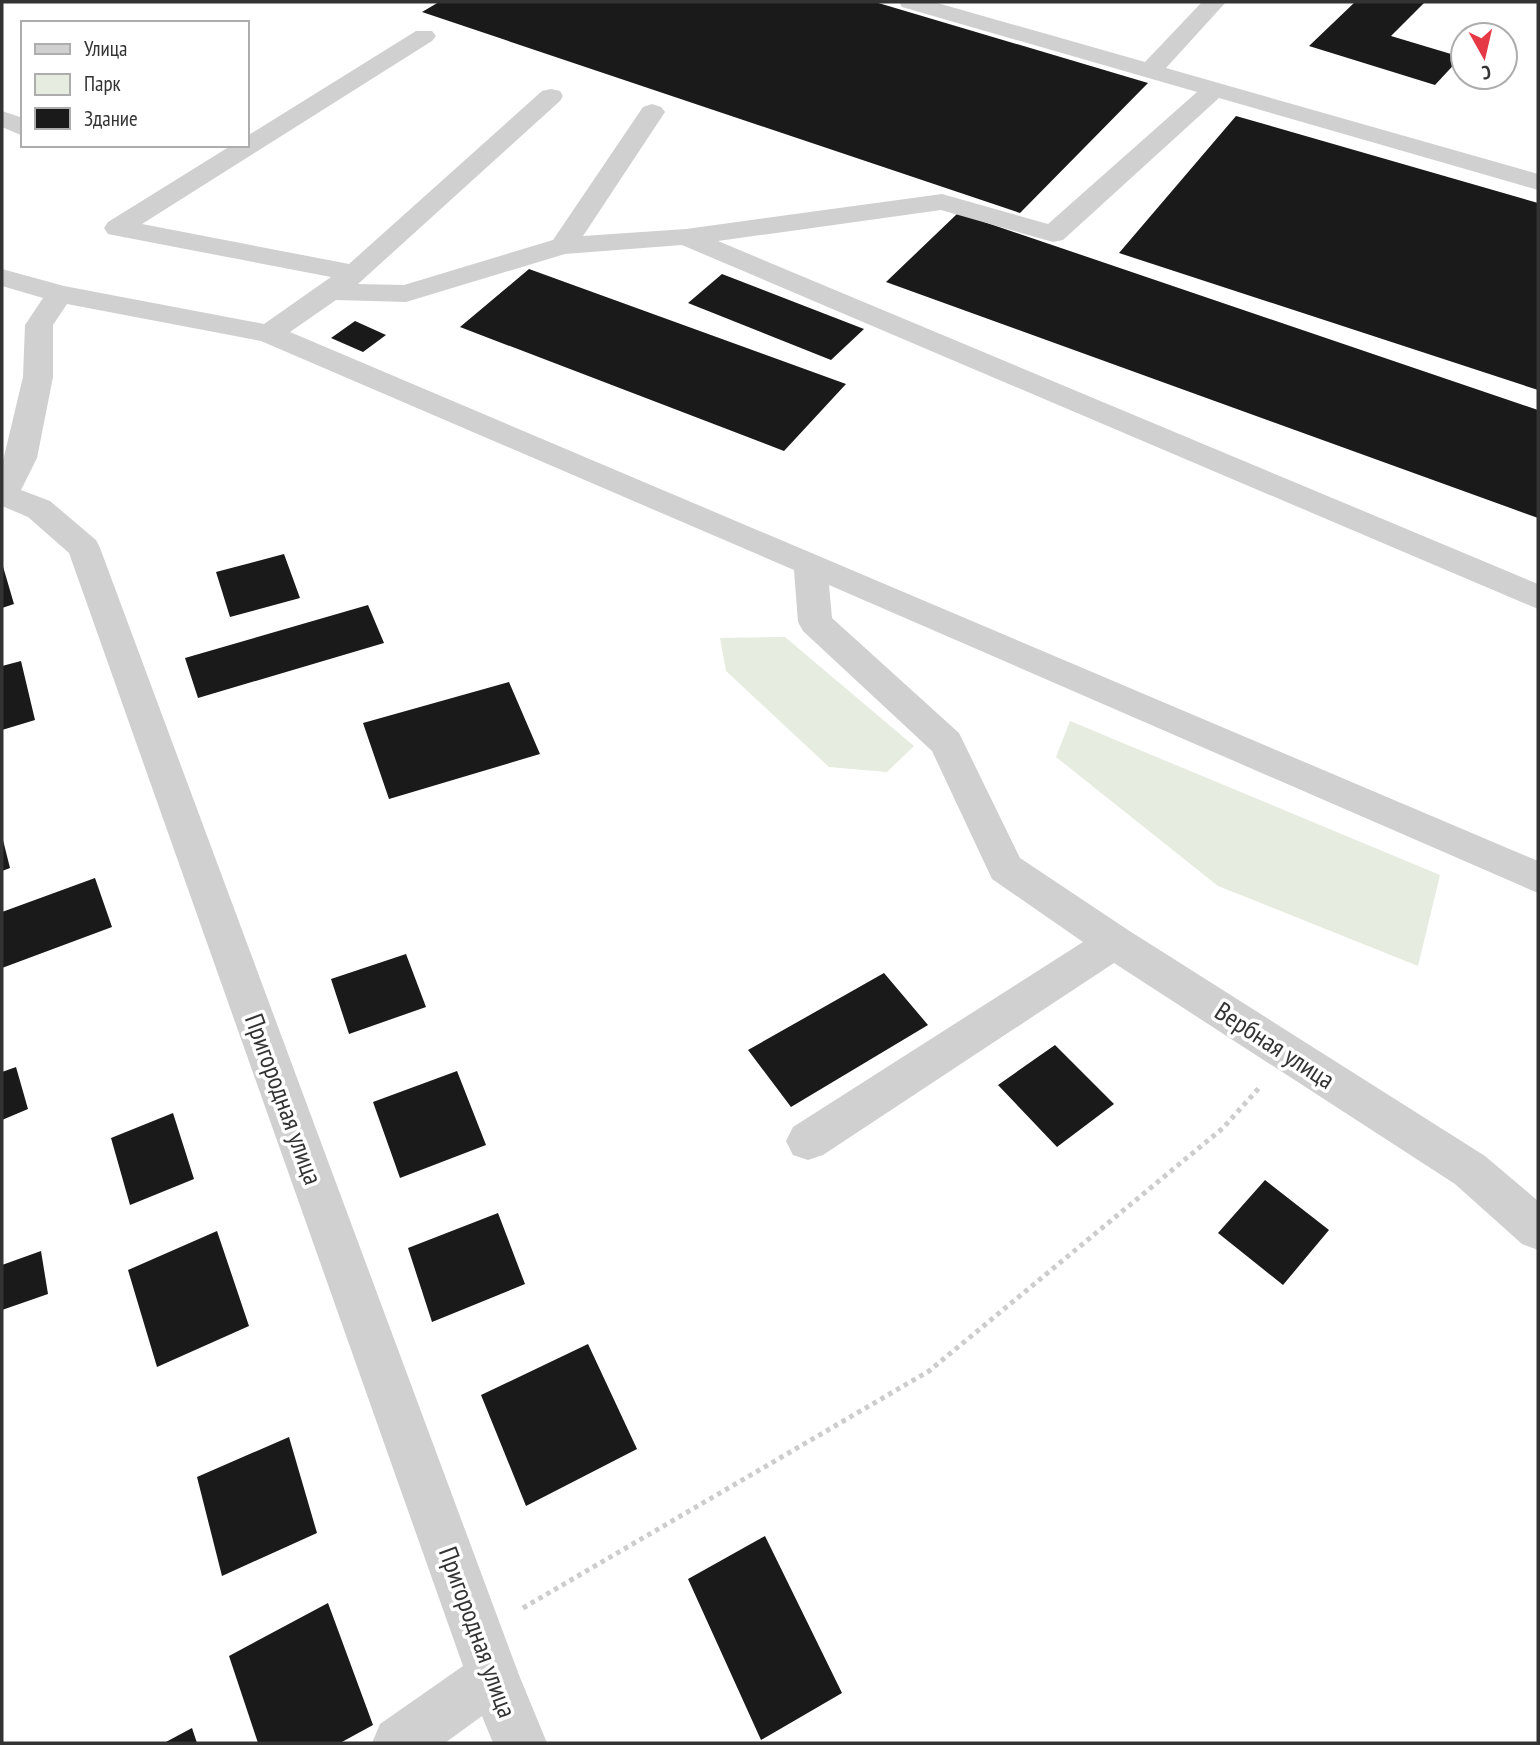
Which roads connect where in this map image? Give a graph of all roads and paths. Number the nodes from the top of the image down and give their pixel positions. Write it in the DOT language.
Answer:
graph roads {
  1 [pos="910,2"];
  2 [pos="1215,2"];
  3 [pos="424,36"];
  4 [pos="1150,71"];
  5 [pos="1215,89"];
  6 [pos="551,96"];
  7 [pos="652,111"];
  8 [pos="2,118"];
  9 [pos="21,127"];
  10 [pos="248,146"];
  11 [pos="247,147"];
  12 [pos="1538,182"];
  13 [pos="685,237"];
  14 [pos="563,246"];
  15 [pos="355,273"];
  16 [pos="2,277"];
  17 [pos="333,291"];
  18 [pos="61,294"];
  19 [pos="270,334"];
  20 [pos="2,494"];
  21 [pos="810,564"];
  22 [pos="1538,597"];
  23 [pos="1538,878"];
  24 [pos="1114,942"];
  25 [pos="1290,1054"];
  26 [pos="808,1141"];
  27 [pos="1538,1229"];
  28 [pos="485,1654"];
  29 [pos="399,1743"];
  30 [pos="520,1743"];
  1 -- 4 [label="street"];
  2 -- 4 [label="street"];
  3 -- 10 [label="street"];
  4 -- 5 [label="street"];
  5 -- 12 [label="street"];
  5 -- 13 [label="street"];
  6 -- 15 [label="street"];
  7 -- 14 [label="street"];
  8 -- 9 [label="street"];
  11 -- 15 [label="street"];
  13 -- 14 [label="street"];
  13 -- 22 [label="street"];
  14 -- 17 [label="street"];
  15 -- 17 [label="street"];
  16 -- 18 [label="street"];
  17 -- 19 [label="street"];
  18 -- 19 [label="street"];
  18 -- 20 [label="street"];
  19 -- 21 [label="street"];
  20 -- 28 [label="street, Пригородная улица"];
  21 -- 23 [label="street"];
  21 -- 24 [label="street, Вербная улица"];
  24 -- 25 [label="street, Вербная улица"];
  24 -- 26 [label="street"];
  25 -- 27 [label="street, Вербная улица"];
  25 -- 28 [label="path"];
  28 -- 29 [label="street"];
  28 -- 30 [label="street, Пригородная улица"];
}
